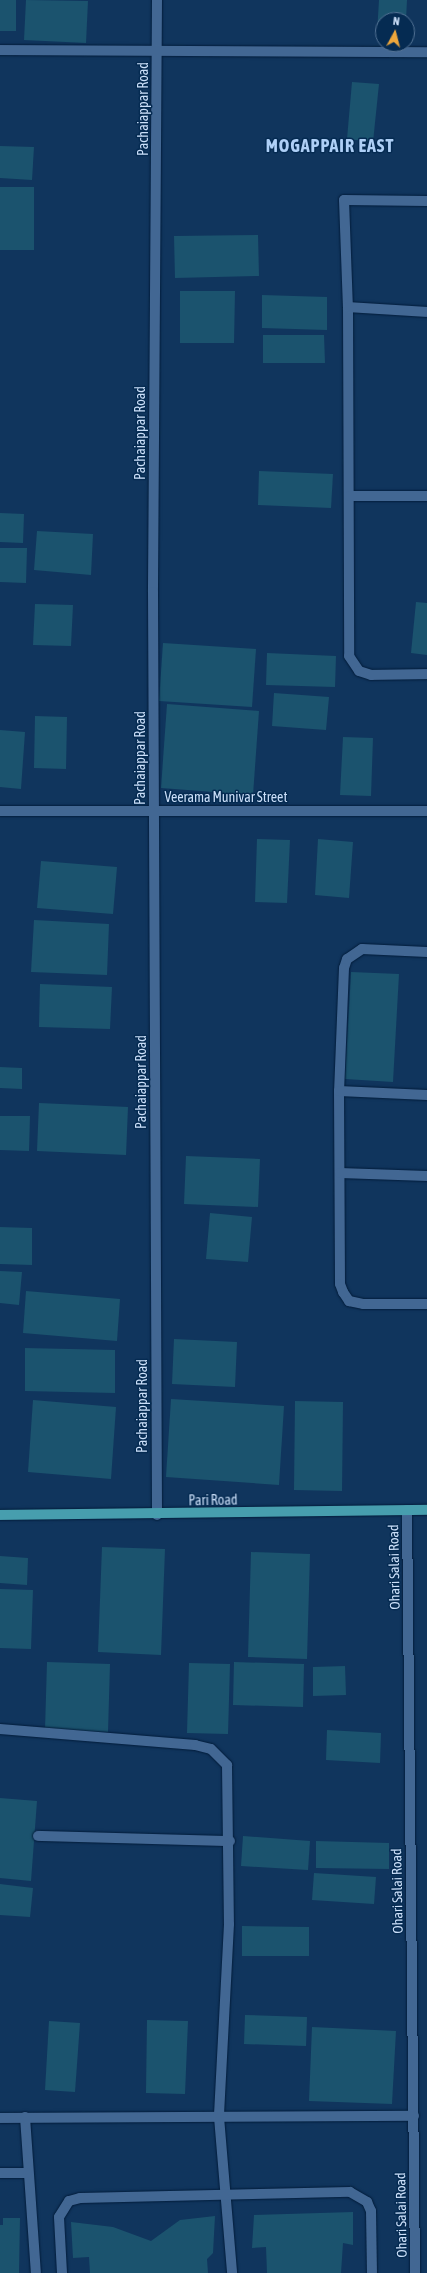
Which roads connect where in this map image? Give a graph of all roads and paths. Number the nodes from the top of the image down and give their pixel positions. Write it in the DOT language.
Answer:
graph roads {
  1 [pos="157,0"];
  2 [pos="0,50"];
  3 [pos="158,52"];
  4 [pos="427,52"];
  5 [pos="427,201"];
  6 [pos="348,307"];
  7 [pos="427,312"];
  8 [pos="349,496"];
  9 [pos="427,496"];
  10 [pos="427,674"];
  11 [pos="154,810"];
  12 [pos="0,811"];
  13 [pos="427,811"];
  14 [pos="427,952"];
  15 [pos="339,1091"];
  16 [pos="427,1095"];
  17 [pos="340,1173"];
  18 [pos="427,1176"];
  19 [pos="427,1304"];
  20 [pos="407,1510"];
  21 [pos="427,1510"];
  22 [pos="0,1515"];
  23 [pos="157,1515"];
  24 [pos="0,1729"];
  25 [pos="38,1836"];
  26 [pos="230,1841"];
  27 [pos="414,2116"];
  28 [pos="219,2117"];
  29 [pos="0,2118"];
  30 [pos="25,2118"];
  31 [pos="28,2172"];
  32 [pos="0,2173"];
  33 [pos="224,2196"];
  34 [pos="36,2273"];
  35 [pos="62,2273"];
  36 [pos="232,2273"];
  37 [pos="372,2273"];
  38 [pos="415,2273"];
  1 -- 3 [label="street, Pachaiappar Road"];
  2 -- 3 [label="street"];
  3 -- 4 [label="street"];
  3 -- 11 [label="street, Pachaiappar Road"];
  5 -- 6 [label="street"];
  6 -- 7 [label="street"];
  6 -- 8 [label="street"];
  8 -- 9 [label="street"];
  8 -- 10 [label="street"];
  11 -- 12 [label="street, Veerama Munivar Street"];
  11 -- 13 [label="street, Veerama Munivar Street"];
  11 -- 23 [label="street, Pachaiappar Road"];
  14 -- 15 [label="street"];
  15 -- 16 [label="street"];
  15 -- 17 [label="street"];
  17 -- 18 [label="street"];
  17 -- 19 [label="street"];
  20 -- 21 [label="main road, Pari Road"];
  20 -- 23 [label="main road, Pari Road"];
  20 -- 27 [label="street, Ohari Salai Road"];
  22 -- 23 [label="main road, Pari Road"];
  24 -- 26 [label="street"];
  25 -- 26 [label="street"];
  26 -- 28 [label="street"];
  27 -- 28 [label="street"];
  27 -- 38 [label="street, Ohari Salai Road"];
  28 -- 30 [label="street"];
  28 -- 33 [label="street"];
  29 -- 30 [label="street"];
  30 -- 31 [label="street"];
  31 -- 32 [label="street"];
  31 -- 34 [label="street"];
  33 -- 35 [label="street"];
  33 -- 36 [label="street"];
  33 -- 37 [label="street"];
}
